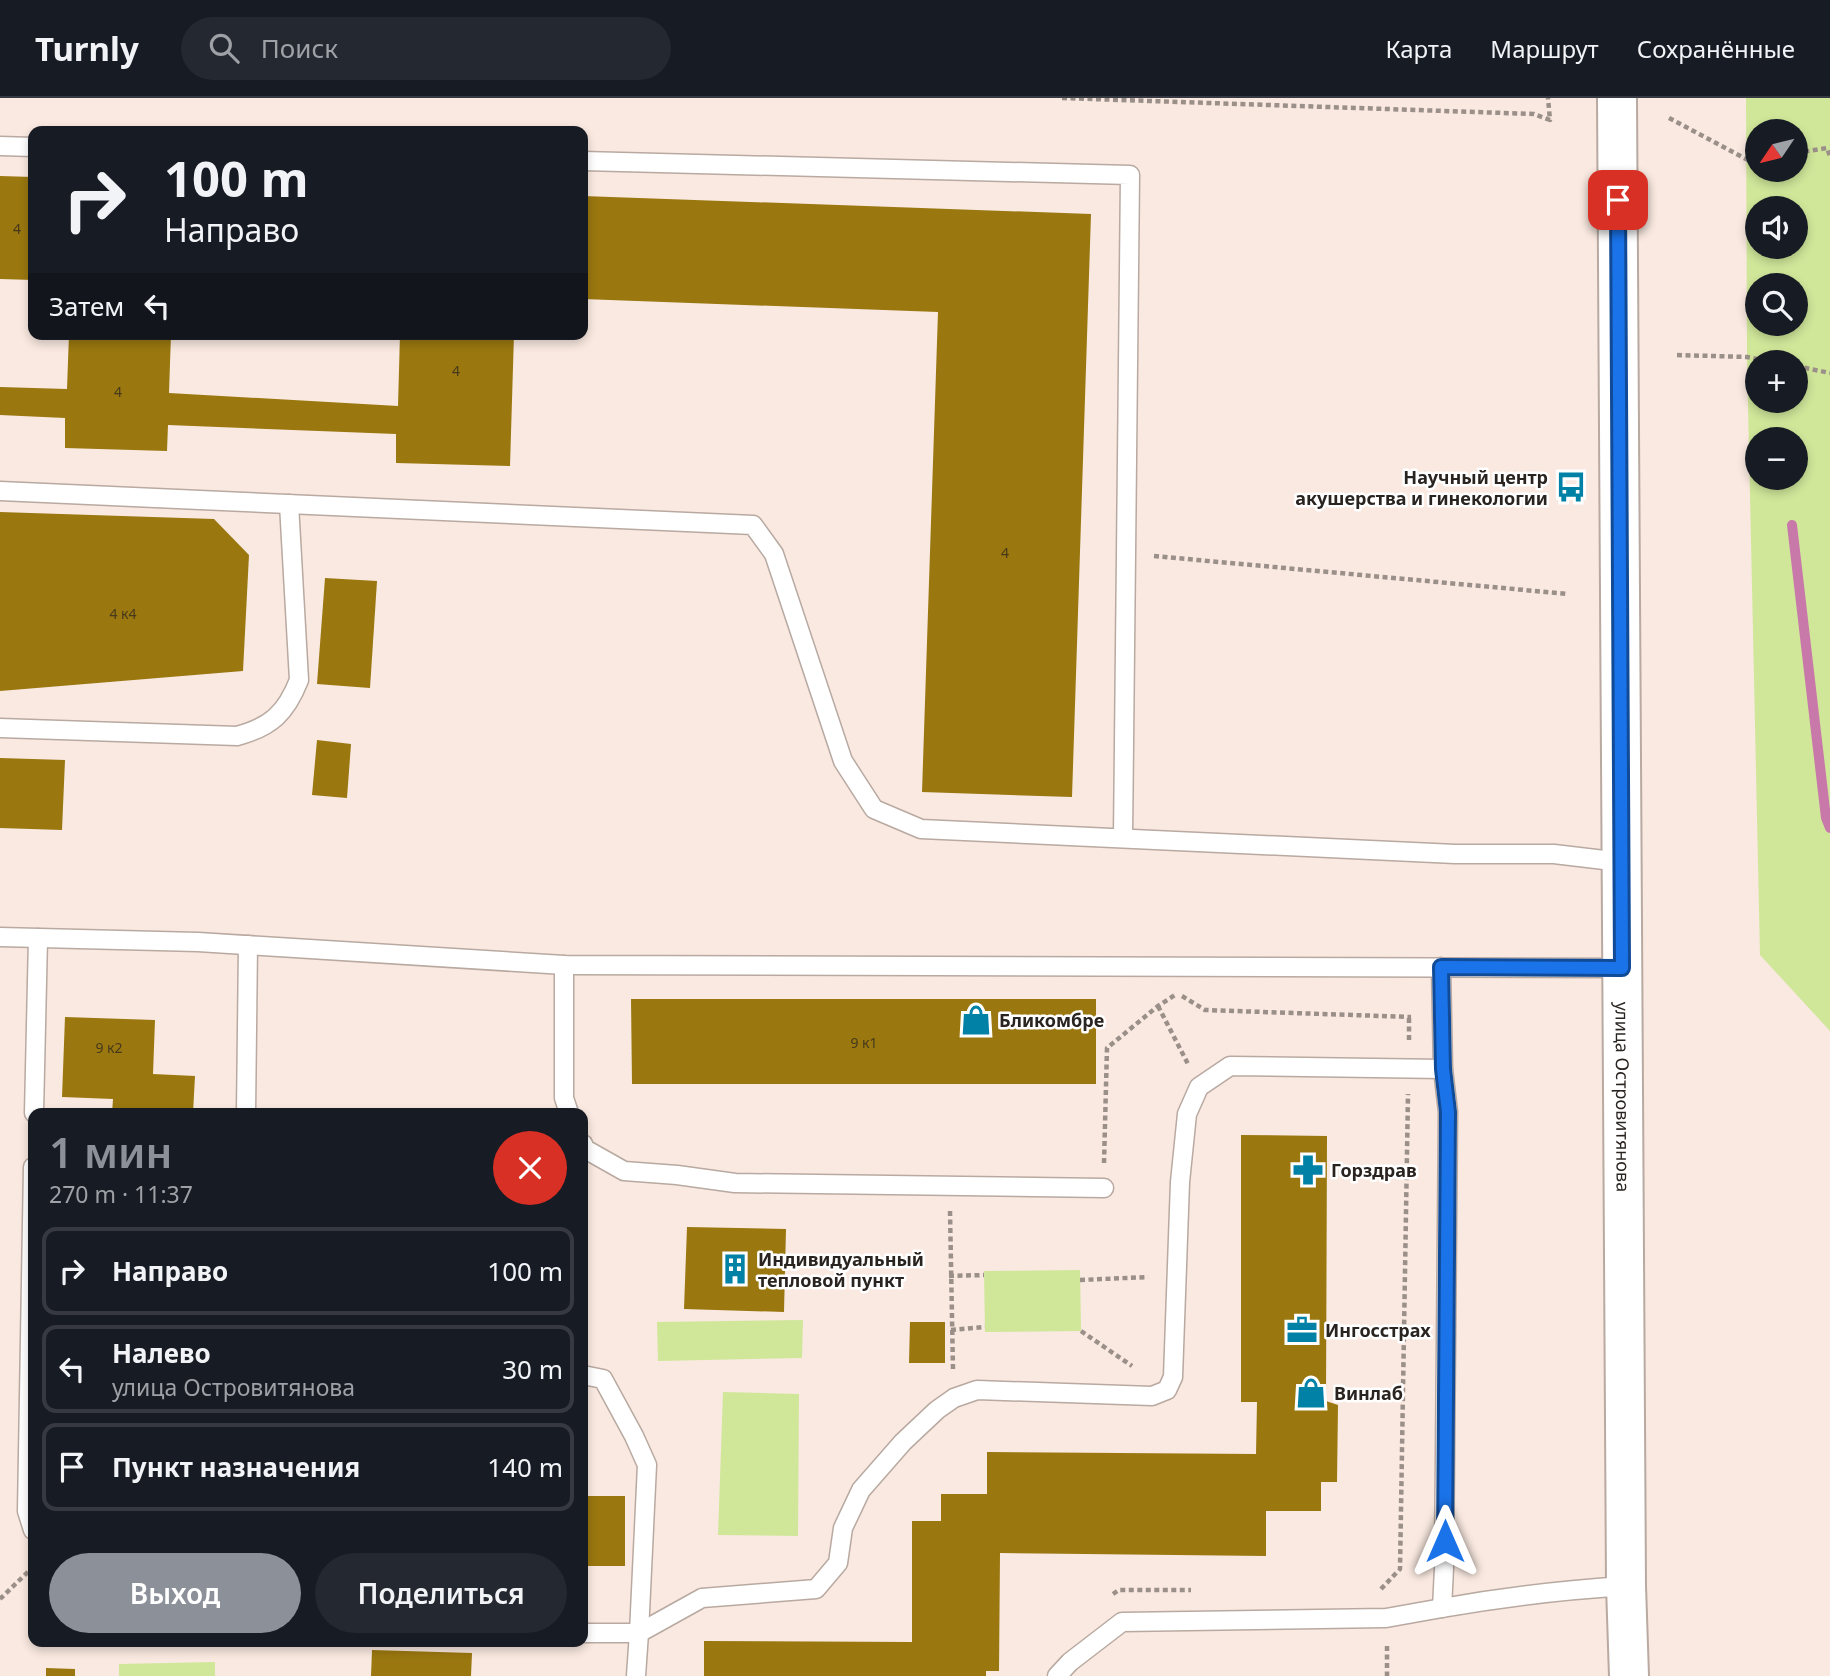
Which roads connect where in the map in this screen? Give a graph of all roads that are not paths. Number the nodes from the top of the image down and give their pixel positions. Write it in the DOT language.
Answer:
graph roads {
  1 [pos="1617,98"];
  2 [pos="0,146"];
  3 [pos="28,147"];
  4 [pos="588,161"];
  5 [pos="0,491"];
  6 [pos="289,504"];
  7 [pos="0,728"];
  8 [pos="1123,838"];
  9 [pos="1621,862"];
  10 [pos="0,937"];
  11 [pos="38,938"];
  12 [pos="248,945"];
  13 [pos="564,965"];
  14 [pos="1441,967"];
  15 [pos="1622,968"];
  16 [pos="1443,1069"];
  17 [pos="34,1108"];
  18 [pos="246,1108"];
  19 [pos="567,1108"];
  20 [pos="588,1151"];
  21 [pos="1104,1188"];
  22 [pos="588,1376"];
  23 [pos="28,1454"];
  24 [pos="28,1514"];
  25 [pos="1626,1586"];
  26 [pos="1442,1608"];
  27 [pos="588,1633"];
  28 [pos="639,1633"];
  29 [pos="636,1676"];
  30 [pos="1057,1676"];
  31 [pos="1629,1676"];
  1 -- 9 [label="main road, улица Островитянова"];
  2 -- 3 [label="lane"];
  4 -- 8 [label="lane"];
  5 -- 6 [label="lane"];
  6 -- 7 [label="lane"];
  6 -- 8 [label="lane"];
  8 -- 9 [label="lane"];
  9 -- 15 [label="main road, улица Островитянова"];
  10 -- 11 [label="lane"];
  11 -- 12 [label="lane"];
  11 -- 17 [label="lane"];
  12 -- 13 [label="lane"];
  12 -- 18 [label="lane"];
  13 -- 14 [label="lane"];
  13 -- 19 [label="lane"];
  14 -- 15 [label="lane"];
  14 -- 16 [label="lane"];
  15 -- 25 [label="main road, улица Островитянова"];
  16 -- 26 [label="lane"];
  16 -- 28 [label="lane"];
  20 -- 21 [label="lane"];
  22 -- 28 [label="lane"];
  23 -- 24 [label="lane"];
  25 -- 26 [label="lane"];
  25 -- 31 [label="main road, улица Островитянова"];
  26 -- 30 [label="lane"];
  27 -- 28 [label="lane"];
  28 -- 29 [label="lane"];
}
